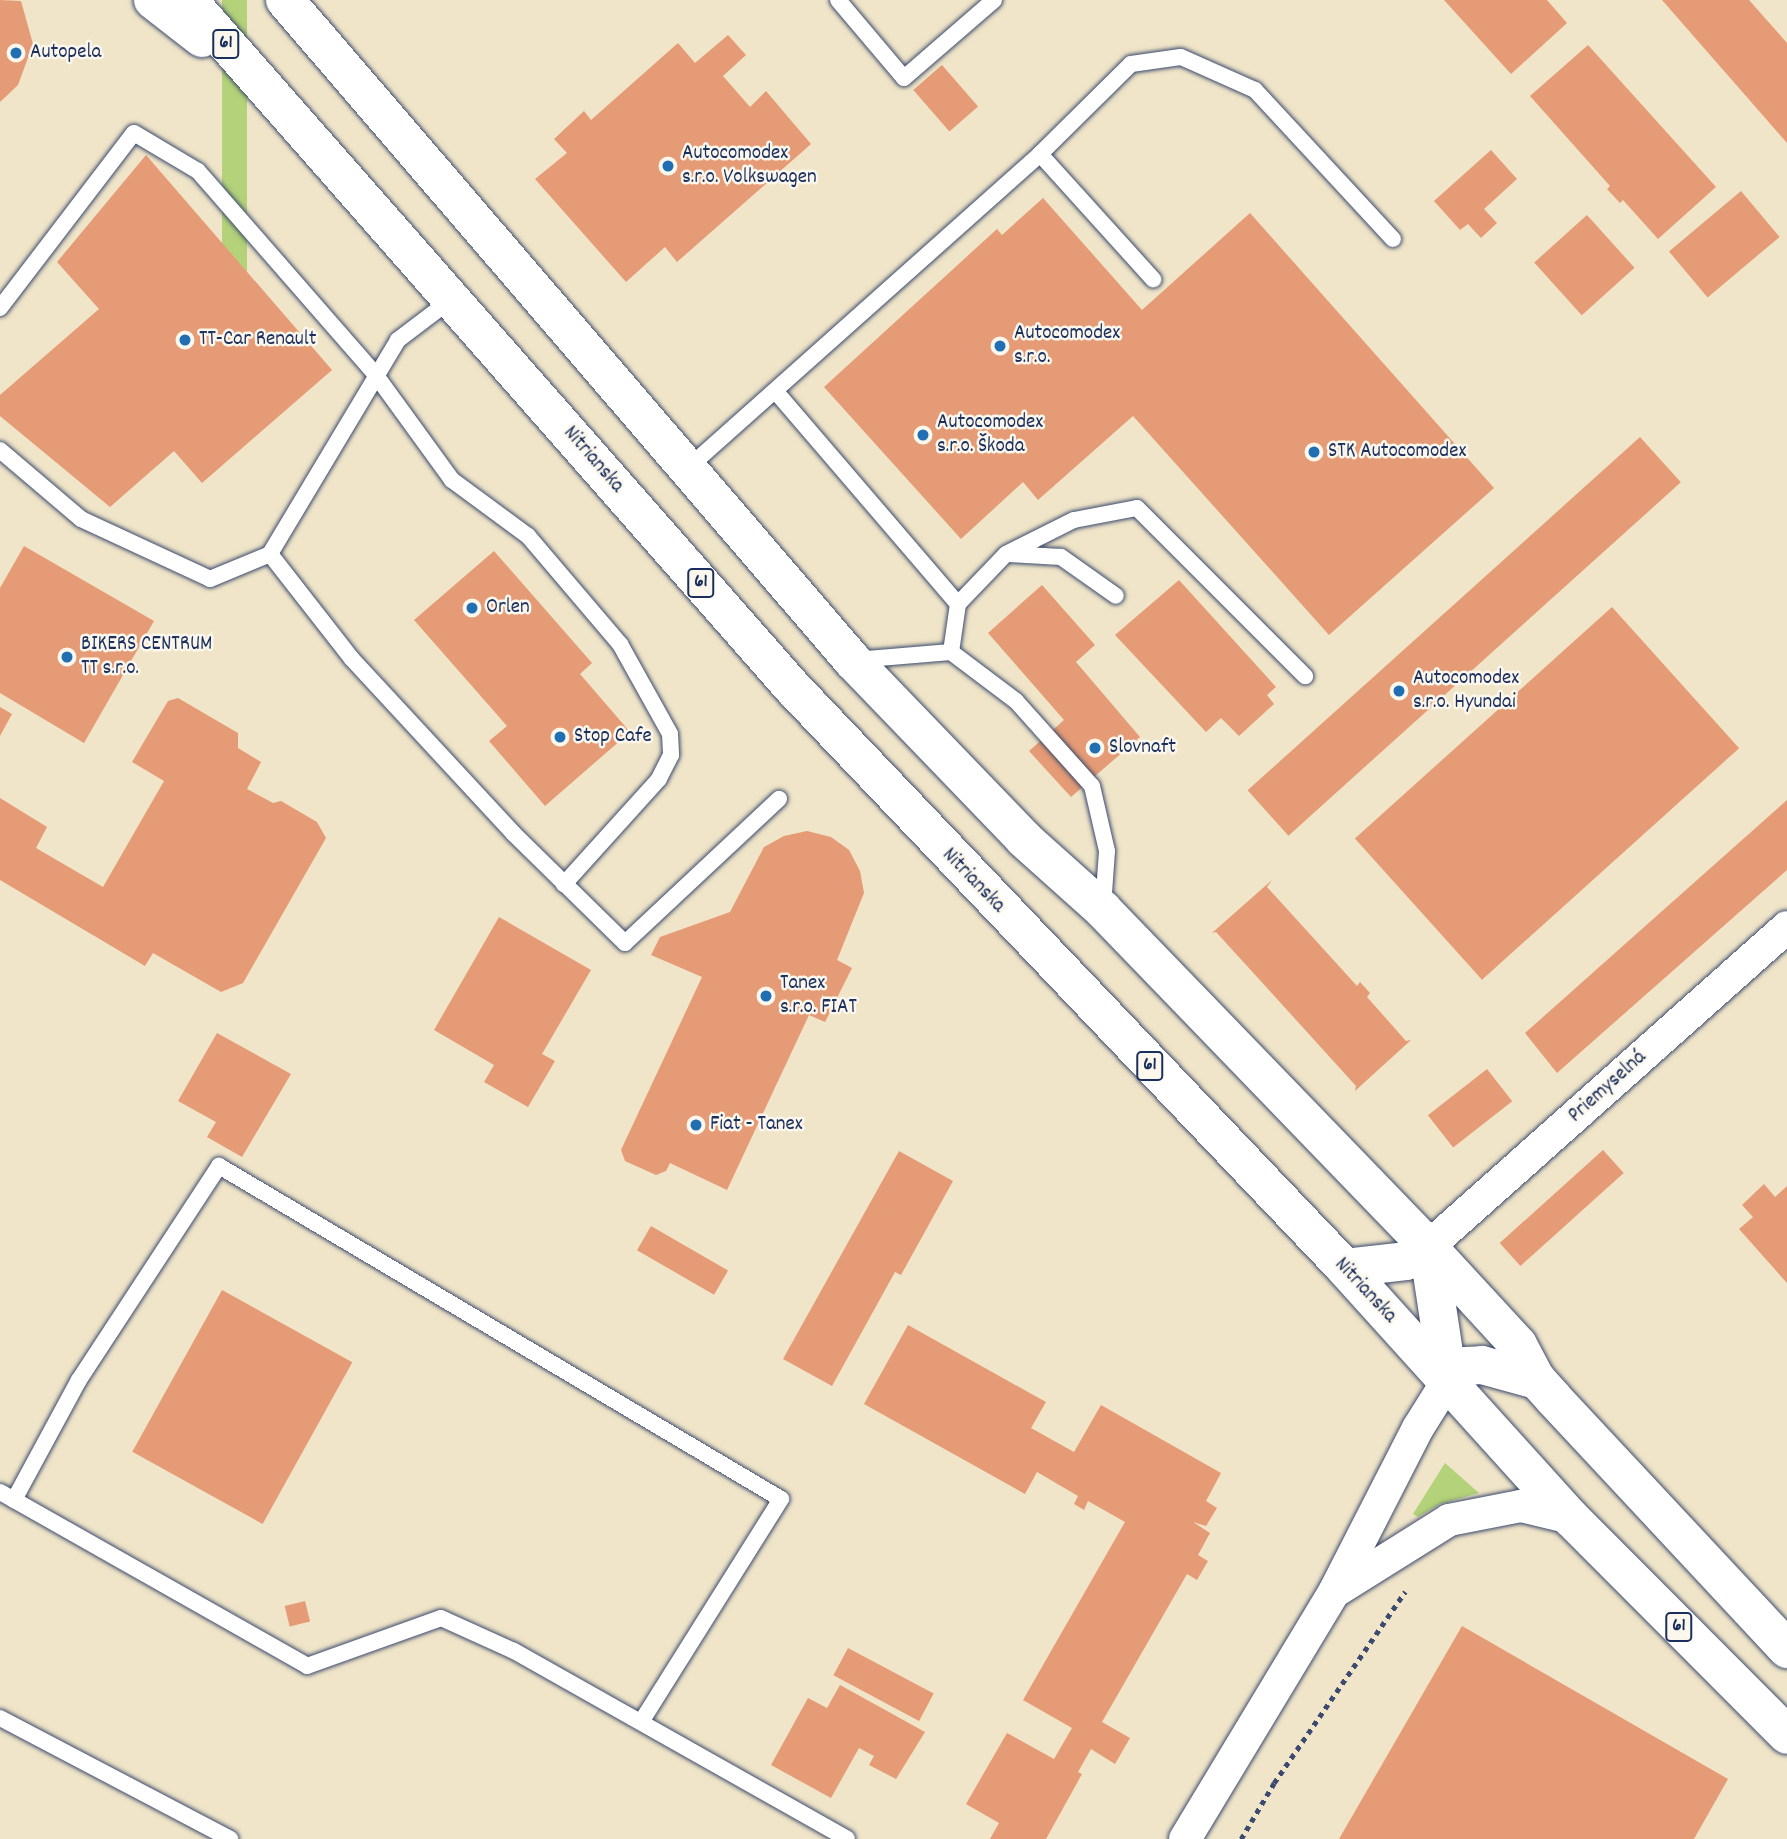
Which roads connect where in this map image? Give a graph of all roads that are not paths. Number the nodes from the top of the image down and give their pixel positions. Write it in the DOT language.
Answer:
graph roads {
  1 [pos="153,0"];
  2 [pos="188,0"];
  3 [pos="285,0"];
  4 [pos="838,0"];
  5 [pos="994,0"];
  6 [pos="264,87"];
  7 [pos="1040,154"];
  8 [pos="1393,239"];
  9 [pos="1153,279"];
  10 [pos="452,299"];
  11 [pos="0,308"];
  12 [pos="375,374"];
  13 [pos="777,393"];
  14 [pos="0,450"];
  15 [pos="689,467"];
  16 [pos="270,554"];
  17 [pos="1006,554"];
  18 [pos="1116,596"];
  19 [pos="958,604"];
  20 [pos="951,652"];
  21 [pos="853,660"];
  22 [pos="1305,676"];
  23 [pos="779,799"];
  24 [pos="564,884"];
  25 [pos="1103,910"];
  26 [pos="1787,927"];
  27 [pos="1428,1247"];
  28 [pos="1345,1268"];
  29 [pos="1448,1380"];
  30 [pos="1536,1380"];
  31 [pos="7,1496"];
  32 [pos="1571,1518"];
  33 [pos="1334,1592"];
  34 [pos="1787,1648"];
  35 [pos="0,1718"];
  36 [pos="640,1722"];
  37 [pos="1787,1735"];
  38 [pos="230,1839"];
  39 [pos="847,1839"];
  40 [pos="1185,1839"];
  1 -- 6 [label="main road"];
  2 -- 6 [label="main road, Nitrianska / 61"];
  3 -- 15 [label="main road"];
  4 -- 5 [label="lane"];
  6 -- 10 [label="main road, Nitrianska / 61"];
  7 -- 8 [label="lane"];
  7 -- 9 [label="lane"];
  7 -- 13 [label="lane"];
  10 -- 12 [label="lane"];
  10 -- 28 [label="main road, Nitrianska / 61"];
  11 -- 12 [label="lane"];
  12 -- 16 [label="lane"];
  12 -- 24 [label="lane"];
  13 -- 15 [label="lane"];
  13 -- 19 [label="lane"];
  14 -- 16 [label="lane"];
  15 -- 21 [label="main road"];
  16 -- 24 [label="lane"];
  17 -- 18 [label="lane"];
  17 -- 19 [label="lane"];
  17 -- 22 [label="lane"];
  19 -- 20 [label="lane"];
  20 -- 21 [label="lane"];
  20 -- 25 [label="lane"];
  21 -- 25 [label="main road"];
  23 -- 24 [label="lane"];
  25 -- 27 [label="main road"];
  26 -- 27 [label="street, Priemyselná"];
  27 -- 28 [label="main road"];
  27 -- 29 [label="main road"];
  27 -- 30 [label="main road"];
  28 -- 29 [label="main road, Nitrianska / 61"];
  29 -- 30 [label="main road"];
  29 -- 32 [label="main road, Nitrianska / 61"];
  29 -- 33 [label="street"];
  30 -- 34 [label="main road"];
  31 -- 36 [label="lane"];
  31 -- 36 [label="lane"];
  32 -- 33 [label="street"];
  32 -- 37 [label="main road, Nitrianska / 61"];
  33 -- 40 [label="street"];
  35 -- 38 [label="lane"];
  36 -- 39 [label="lane"];
}
